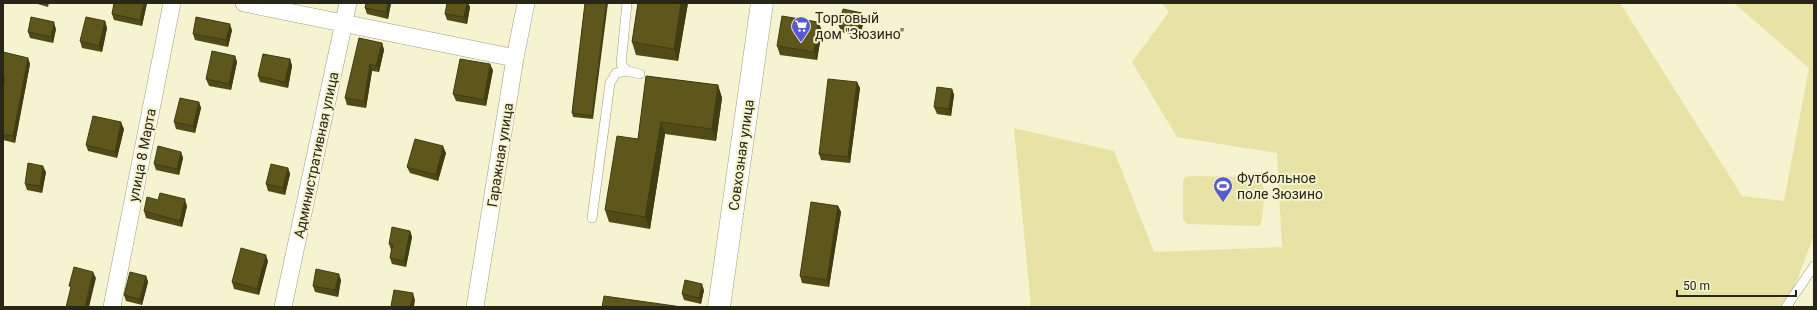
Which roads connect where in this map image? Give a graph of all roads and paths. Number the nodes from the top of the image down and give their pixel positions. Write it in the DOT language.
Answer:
graph roads {
  1 [pos="172,3"];
  2 [pos="244,3"];
  3 [pos="348,3"];
  4 [pos="526,3"];
  5 [pos="627,3"];
  6 [pos="762,3"];
  7 [pos="344,22"];
  8 [pos="516,58"];
  9 [pos="627,71"];
  10 [pos="640,74"];
  11 [pos="592,218"];
  12 [pos="1814,266"];
  13 [pos="112,307"];
  14 [pos="283,307"];
  15 [pos="475,307"];
  16 [pos="719,307"];
  17 [pos="1786,307"];
  1 -- 13 [label="street, улица 8 Марта"];
  2 -- 7 [label="street"];
  3 -- 7 [label="street, Административная улица"];
  4 -- 8 [label="street, Гаражная улица"];
  5 -- 9 [label="lane"];
  6 -- 16 [label="street, Совхозная улица"];
  7 -- 8 [label="street"];
  7 -- 14 [label="street, Административная улица"];
  8 -- 15 [label="street, Гаражная улица"];
  9 -- 10 [label="lane"];
  9 -- 11 [label="lane"];
  12 -- 17 [label="lane"];
}
